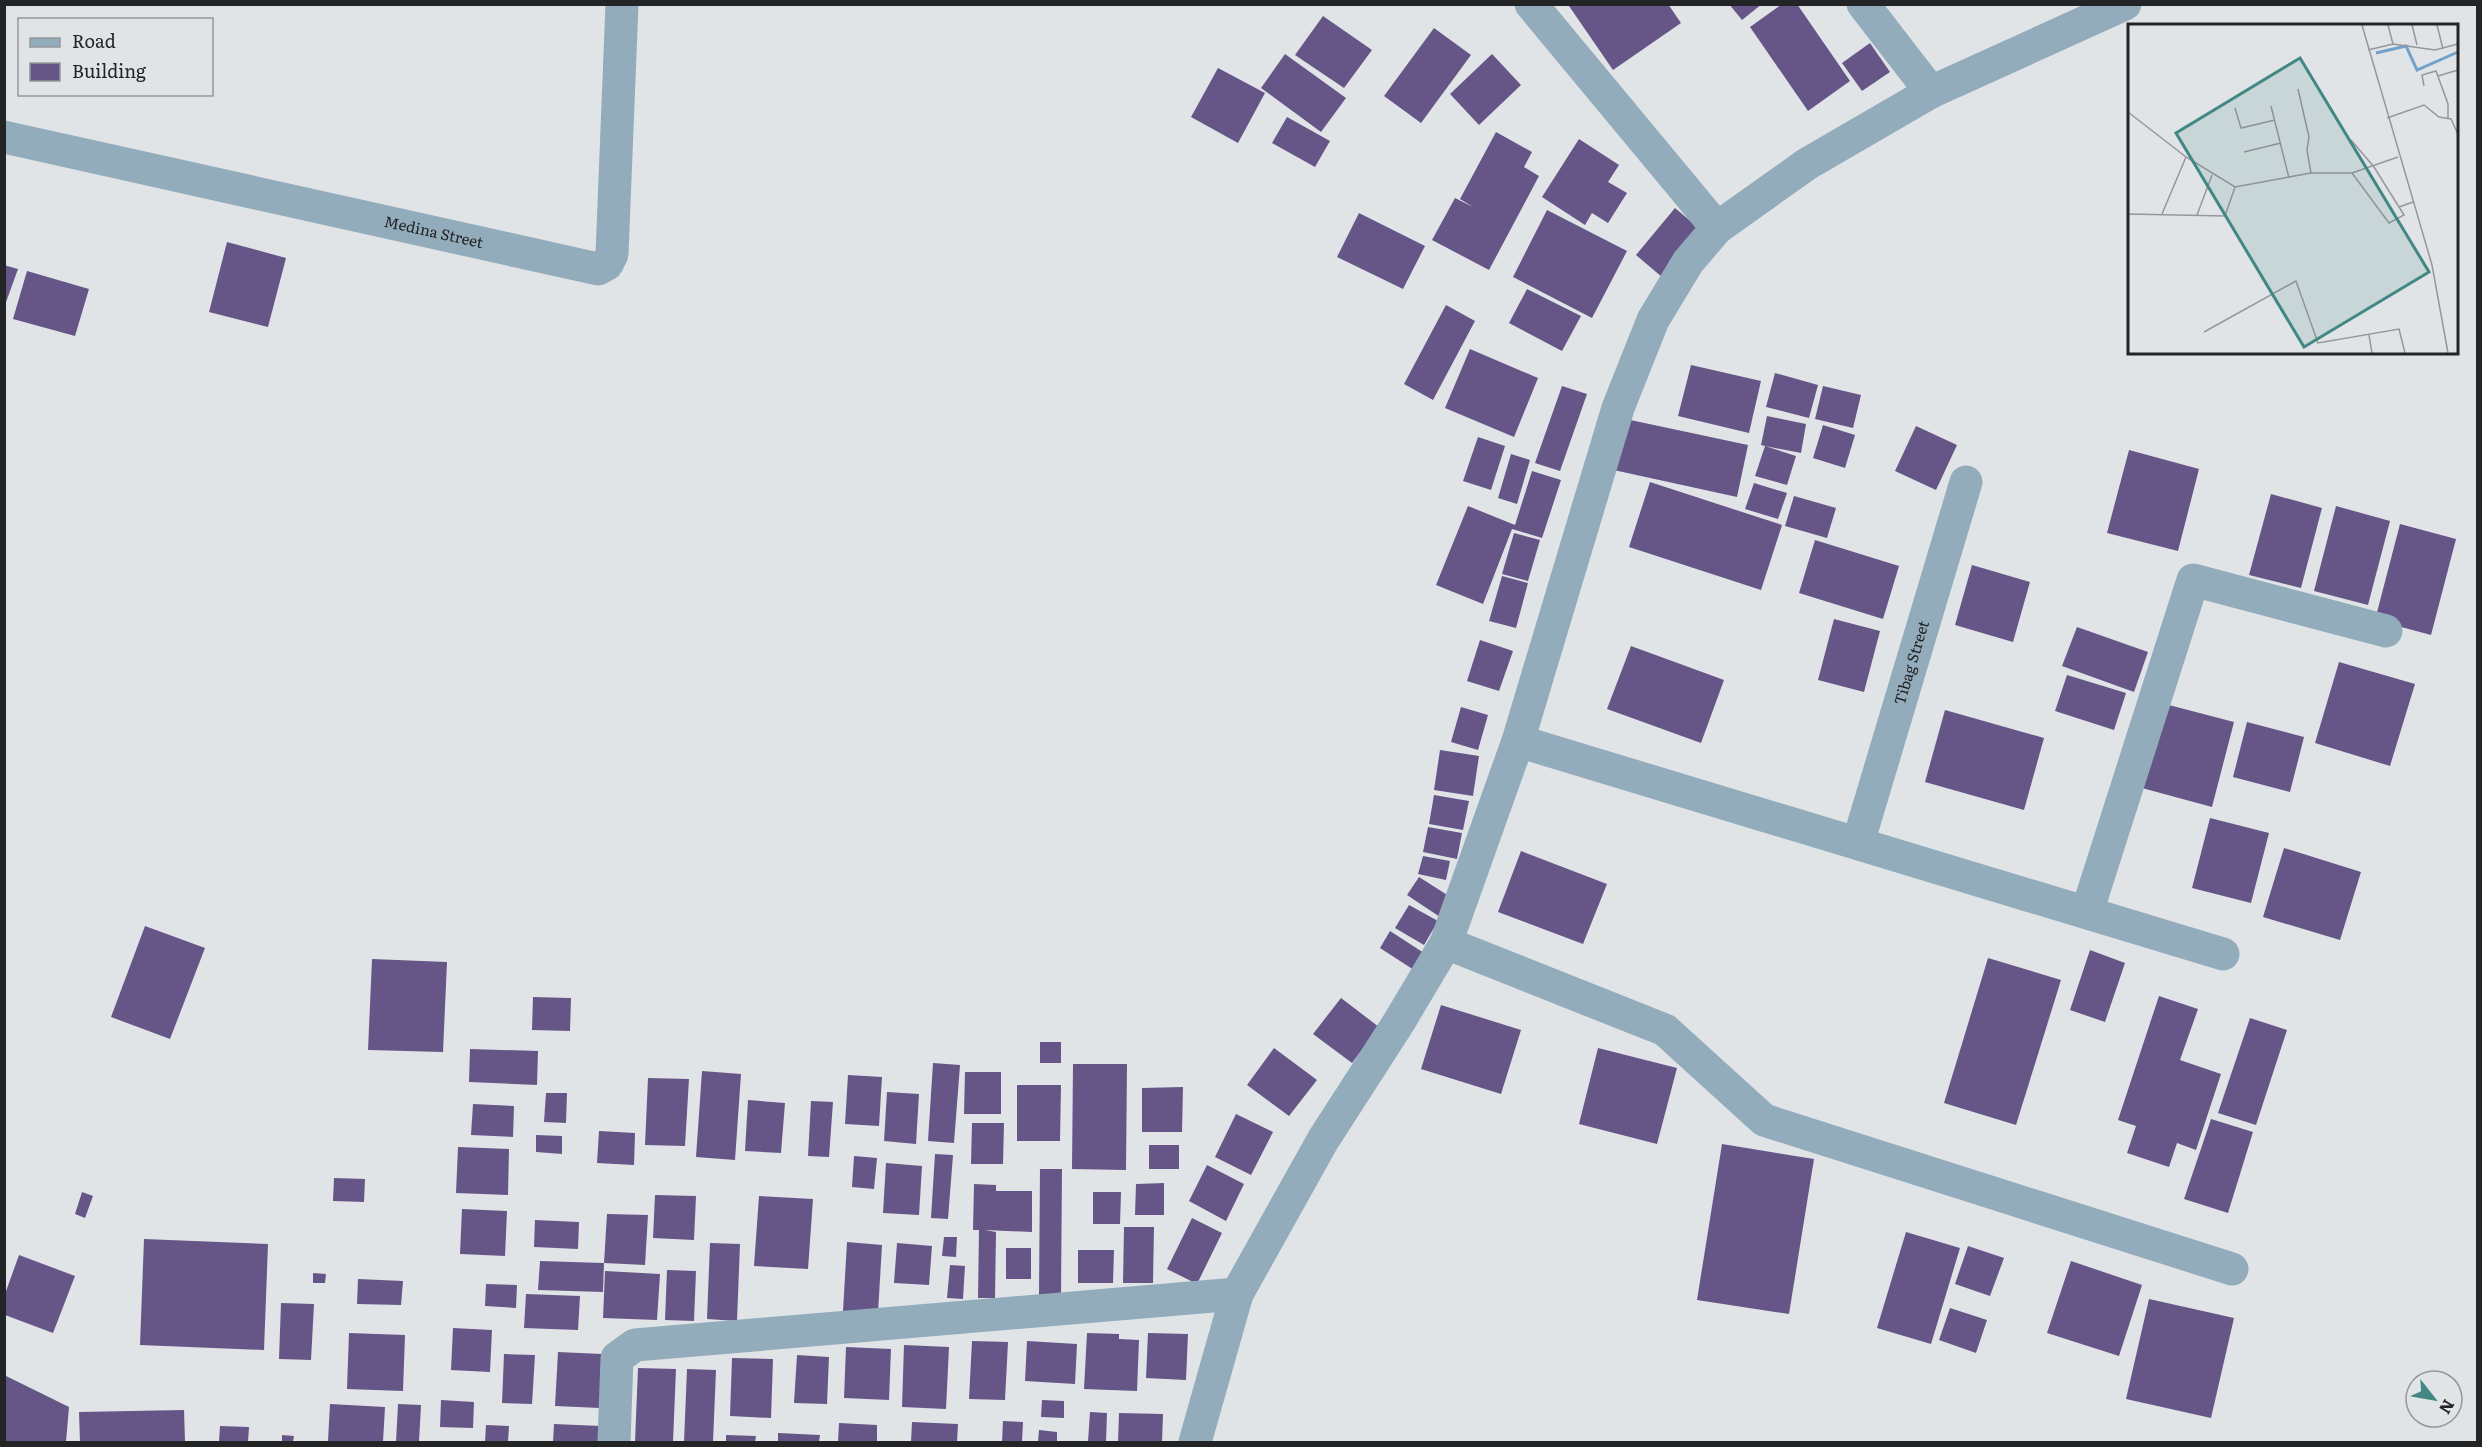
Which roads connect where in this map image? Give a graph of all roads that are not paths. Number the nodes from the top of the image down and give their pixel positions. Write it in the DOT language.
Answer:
graph roads {
  1 [pos="622,4"];
  2 [pos="1531,4"];
  3 [pos="1863,4"];
  4 [pos="2125,4"];
  5 [pos="1931,92"];
  6 [pos="4,137"];
  7 [pos="1717,228"];
  8 [pos="1966,482"];
  9 [pos="2386,631"];
  10 [pos="1518,741"];
  11 [pos="1858,843"];
  12 [pos="2087,912"];
  13 [pos="1446,943"];
  14 [pos="2223,954"];
  15 [pos="2232,1269"];
  16 [pos="1237,1294"];
  17 [pos="614,1443"];
  18 [pos="1195,1443"];
  1 -- 6 [label="street, Medina Street"];
  2 -- 7 [label="street"];
  3 -- 5 [label="street"];
  4 -- 5 [label="street"];
  5 -- 7 [label="street"];
  7 -- 10 [label="street"];
  8 -- 11 [label="street, Tibag Street"];
  9 -- 12 [label="street"];
  10 -- 11 [label="street"];
  10 -- 13 [label="street"];
  11 -- 12 [label="street"];
  12 -- 14 [label="street"];
  13 -- 15 [label="street"];
  13 -- 16 [label="street"];
  16 -- 17 [label="street"];
  16 -- 18 [label="street"];
}
